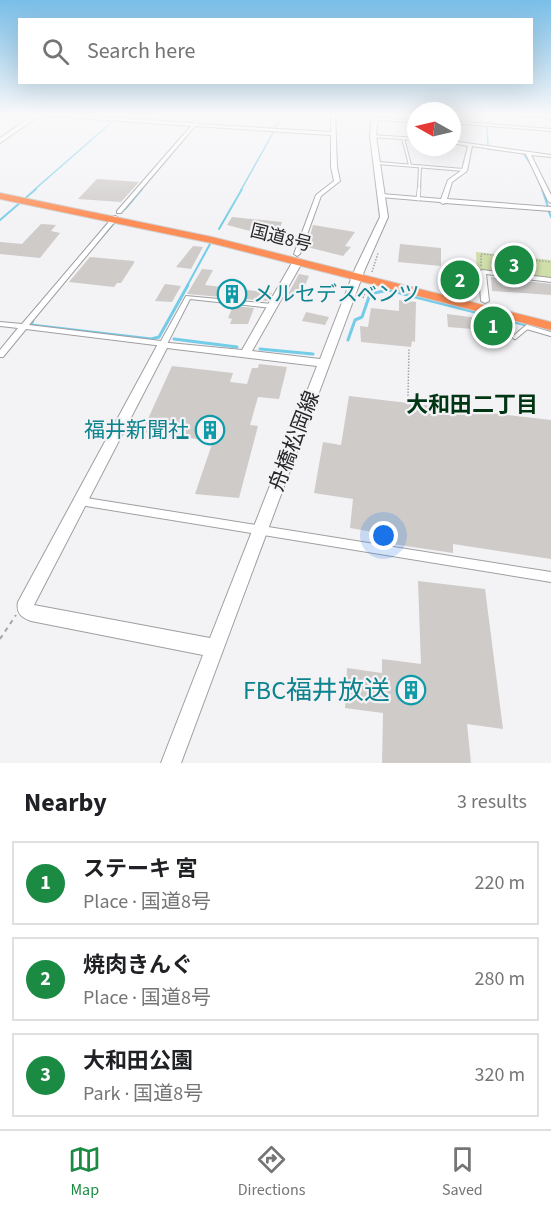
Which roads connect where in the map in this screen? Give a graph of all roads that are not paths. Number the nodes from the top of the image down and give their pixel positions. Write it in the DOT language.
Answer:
graph roads {
  1 [pos="172,150"];
  2 [pos="334,150"];
  3 [pos="376,150"];
  4 [pos="406,150"];
  5 [pos="469,150"];
  6 [pos="503,150"];
  7 [pos="528,153"];
  8 [pos="551,156"];
  9 [pos="378,163"];
  10 [pos="410,165"];
  11 [pos="420,166"];
  12 [pos="464,170"];
  13 [pos="0,190"];
  14 [pos="0,195"];
  15 [pos="382,196"];
  16 [pos="418,199"];
  17 [pos="551,201"];
  18 [pos="443,202"];
  19 [pos="551,209"];
  20 [pos="117,215"];
  21 [pos="297,257"];
  22 [pos="359,273"];
  23 [pos="551,280"];
  24 [pos="485,301"];
  25 [pos="272,306"];
  26 [pos="551,317"];
  27 [pos="0,324"];
  28 [pos="551,326"];
  29 [pos="23,327"];
  30 [pos="551,334"];
  31 [pos="515,337"];
  32 [pos="163,344"];
  33 [pos="245,354"];
  34 [pos="0,355"];
  35 [pos="324,363"];
  36 [pos="80,501"];
  37 [pos="260,529"];
  38 [pos="551,578"];
  39 [pos="214,648"];
  40 [pos="171,763"];
  1 -- 20 [label="street"];
  2 -- 21 [label="street"];
  3 -- 9 [label="main road, 舟橋松岡線"];
  4 -- 10 [label="lane"];
  5 -- 12 [label="street"];
  6 -- 7 [label="street"];
  7 -- 8 [label="street"];
  7 -- 17 [label="street"];
  9 -- 10 [label="lane"];
  9 -- 15 [label="main road, 舟橋松岡線"];
  10 -- 11 [label="lane"];
  11 -- 12 [label="lane"];
  11 -- 16 [label="lane"];
  12 -- 18 [label="street"];
  13 -- 20 [label="highway, 国道8号"];
  14 -- 20 [label="highway, 国道8号"];
  15 -- 16 [label="street"];
  15 -- 22 [label="main road, 舟橋松岡線"];
  16 -- 18 [label="street"];
  18 -- 19 [label="street"];
  20 -- 21 [label="highway, 国道8号"];
  20 -- 29 [label="street"];
  21 -- 22 [label="highway, 国道8号"];
  21 -- 25 [label="main road"];
  22 -- 24 [label="highway, 国道8号"];
  22 -- 28 [label="highway, 国道8号"];
  22 -- 35 [label="main road, 舟橋松岡線"];
  23 -- 24 [label="street"];
  24 -- 26 [label="highway, 国道8号"];
  25 -- 32 [label="street"];
  25 -- 33 [label="main road"];
  27 -- 29 [label="street"];
  29 -- 32 [label="street"];
  29 -- 34 [label="street"];
  30 -- 31 [label="lane"];
  32 -- 33 [label="main road"];
  32 -- 36 [label="main road"];
  33 -- 35 [label="main road"];
  35 -- 37 [label="main road, 舟橋松岡線"];
  36 -- 37 [label="street"];
  36 -- 39 [label="main road"];
  37 -- 38 [label="street"];
  37 -- 39 [label="main road, 舟橋松岡線"];
  39 -- 40 [label="main road, 舟橋松岡線"];
}
